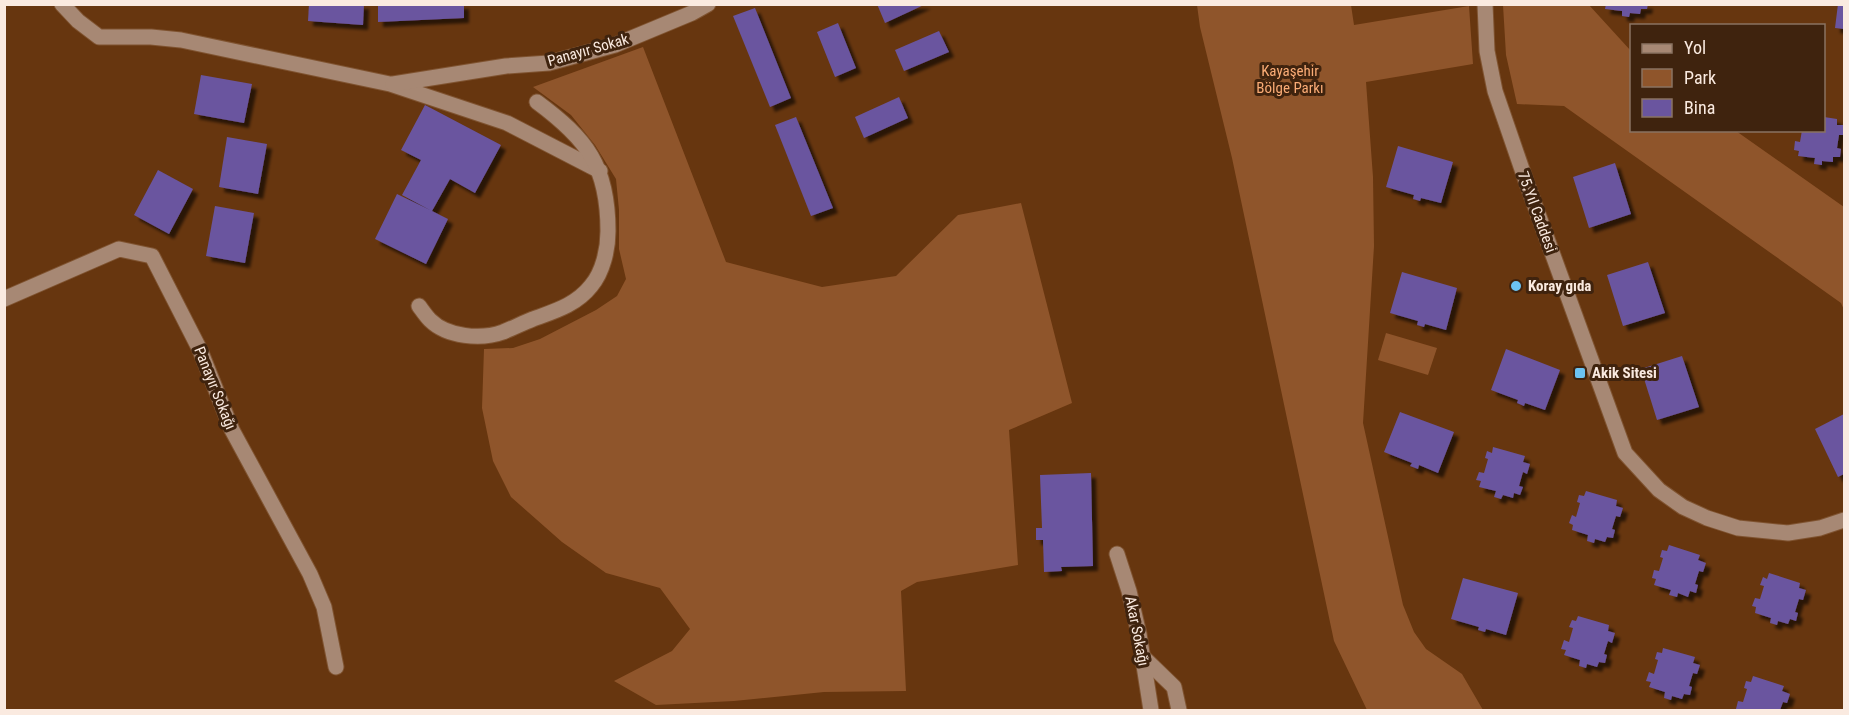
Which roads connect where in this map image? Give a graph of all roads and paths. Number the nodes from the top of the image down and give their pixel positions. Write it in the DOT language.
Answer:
graph roads {
  1 [pos="62,4"];
  2 [pos="708,4"];
  3 [pos="1485,4"];
  4 [pos="390,84"];
  5 [pos="537,102"];
  6 [pos="600,171"];
  7 [pos="4,299"];
  8 [pos="418,306"];
  9 [pos="1845,520"];
  10 [pos="1117,554"];
  11 [pos="1143,657"];
  12 [pos="336,667"];
  13 [pos="1151,711"];
  14 [pos="1179,711"];
  1 -- 4 [label="street"];
  2 -- 4 [label="street, Panayır Sokak"];
  3 -- 9 [label="street, 75.Yıl Caddesi"];
  4 -- 6 [label="street"];
  5 -- 6 [label="street"];
  6 -- 8 [label="street"];
  7 -- 12 [label="street, Panayır Sokağı"];
  10 -- 11 [label="street, Akar Sokağı"];
  11 -- 13 [label="street, Akar Sokağı"];
  11 -- 14 [label="street"];
}
